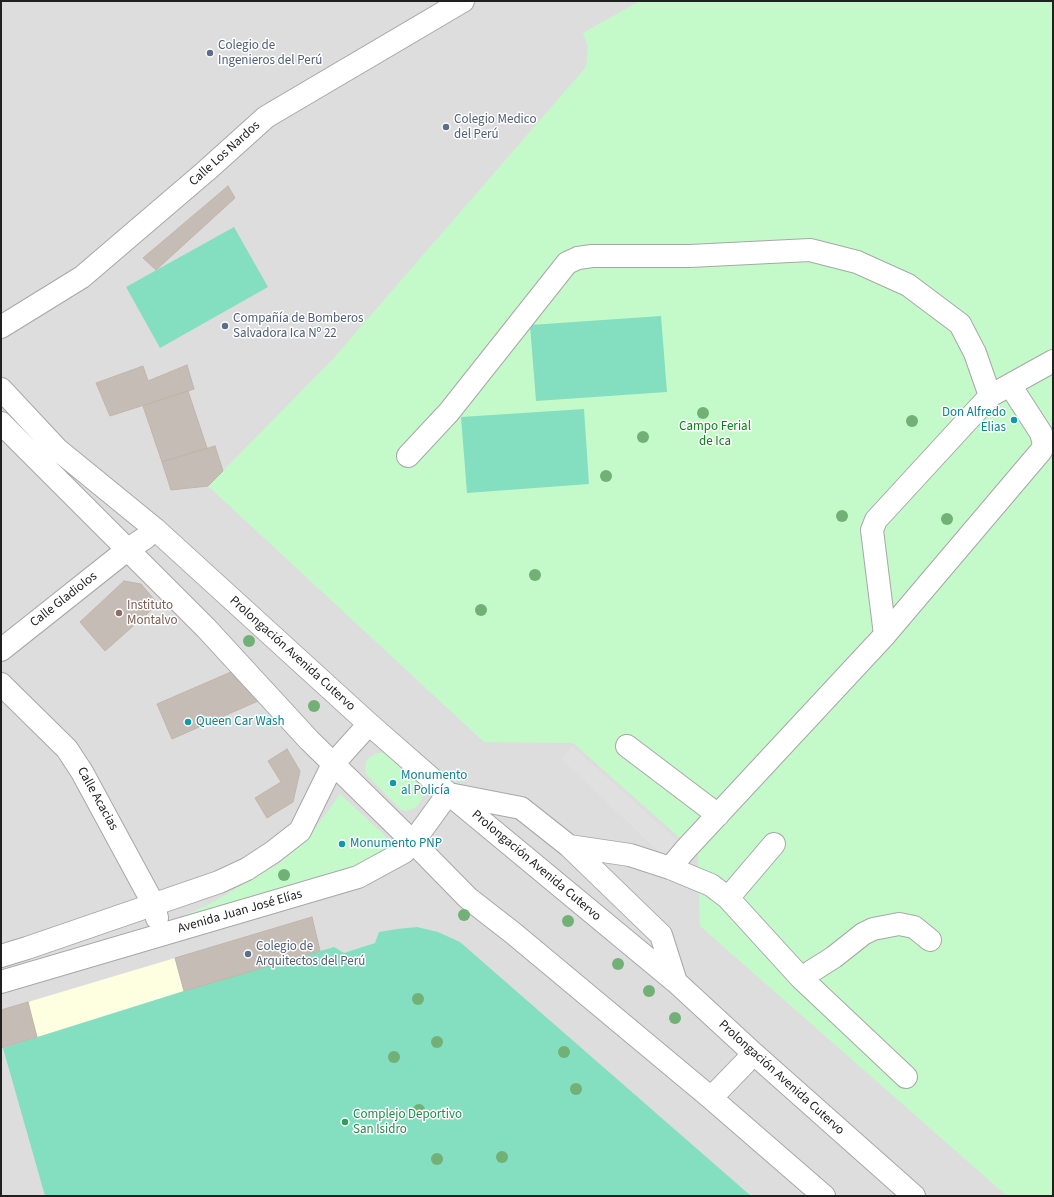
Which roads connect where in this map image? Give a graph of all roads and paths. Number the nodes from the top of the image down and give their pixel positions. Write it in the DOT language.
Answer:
graph roads {
  1 [pos="464,1"];
  2 [pos="1,327"];
  3 [pos="1053,361"];
  4 [pos="1010,385"];
  5 [pos="1,389"];
  6 [pos="990,396"];
  7 [pos="1,423"];
  8 [pos="408,456"];
  9 [pos="155,529"];
  10 [pos="127,550"];
  11 [pos="885,635"];
  12 [pos="1,650"];
  13 [pos="1,684"];
  14 [pos="368,724"];
  15 [pos="627,746"];
  16 [pos="333,764"];
  17 [pos="449,794"];
  18 [pos="718,815"];
  19 [pos="413,842"];
  20 [pos="774,844"];
  21 [pos="569,846"];
  22 [pos="670,868"];
  23 [pos="728,898"];
  24 [pos="154,905"];
  25 [pos="161,935"];
  26 [pos="930,940"];
  27 [pos="1,956"];
  28 [pos="801,978"];
  29 [pos="1,982"];
  30 [pos="676,982"];
  31 [pos="753,1053"];
  32 [pos="906,1077"];
  33 [pos="712,1098"];
  34 [pos="824,1196"];
  35 [pos="914,1196"];
  1 -- 2 [label="street, Calle Los Nardos"];
  3 -- 4 [label="street"];
  4 -- 6 [label="street"];
  4 -- 11 [label="street"];
  5 -- 9 [label="street, Prolongación Avenida Cutervo"];
  6 -- 8 [label="street"];
  6 -- 11 [label="street"];
  7 -- 10 [label="street"];
  9 -- 10 [label="street, Calle Gladiolos"];
  9 -- 14 [label="street, Prolongación Avenida Cutervo"];
  10 -- 12 [label="street, Calle Gladiolos"];
  10 -- 16 [label="street"];
  11 -- 18 [label="street"];
  13 -- 24 [label="street, Calle Acacias"];
  14 -- 16 [label="street"];
  14 -- 17 [label="street, Prolongación Avenida Cutervo"];
  15 -- 18 [label="street"];
  16 -- 19 [label="street"];
  16 -- 24 [label="street"];
  17 -- 19 [label="street, Avenida Juan José Elías"];
  17 -- 21 [label="street"];
  17 -- 30 [label="street, Prolongación Avenida Cutervo"];
  18 -- 22 [label="street"];
  19 -- 25 [label="street, Avenida Juan José Elías"];
  19 -- 33 [label="street"];
  20 -- 23 [label="street"];
  21 -- 22 [label="street"];
  21 -- 30 [label="street"];
  22 -- 23 [label="street"];
  23 -- 28 [label="street"];
  24 -- 25 [label="street, Calle Acacias"];
  24 -- 27 [label="street"];
  25 -- 29 [label="street, Avenida Juan José Elías"];
  26 -- 28 [label="street"];
  28 -- 32 [label="street"];
  30 -- 31 [label="street, Prolongación Avenida Cutervo"];
  31 -- 33 [label="street"];
  31 -- 35 [label="street, Prolongación Avenida Cutervo"];
  33 -- 34 [label="street"];
}
